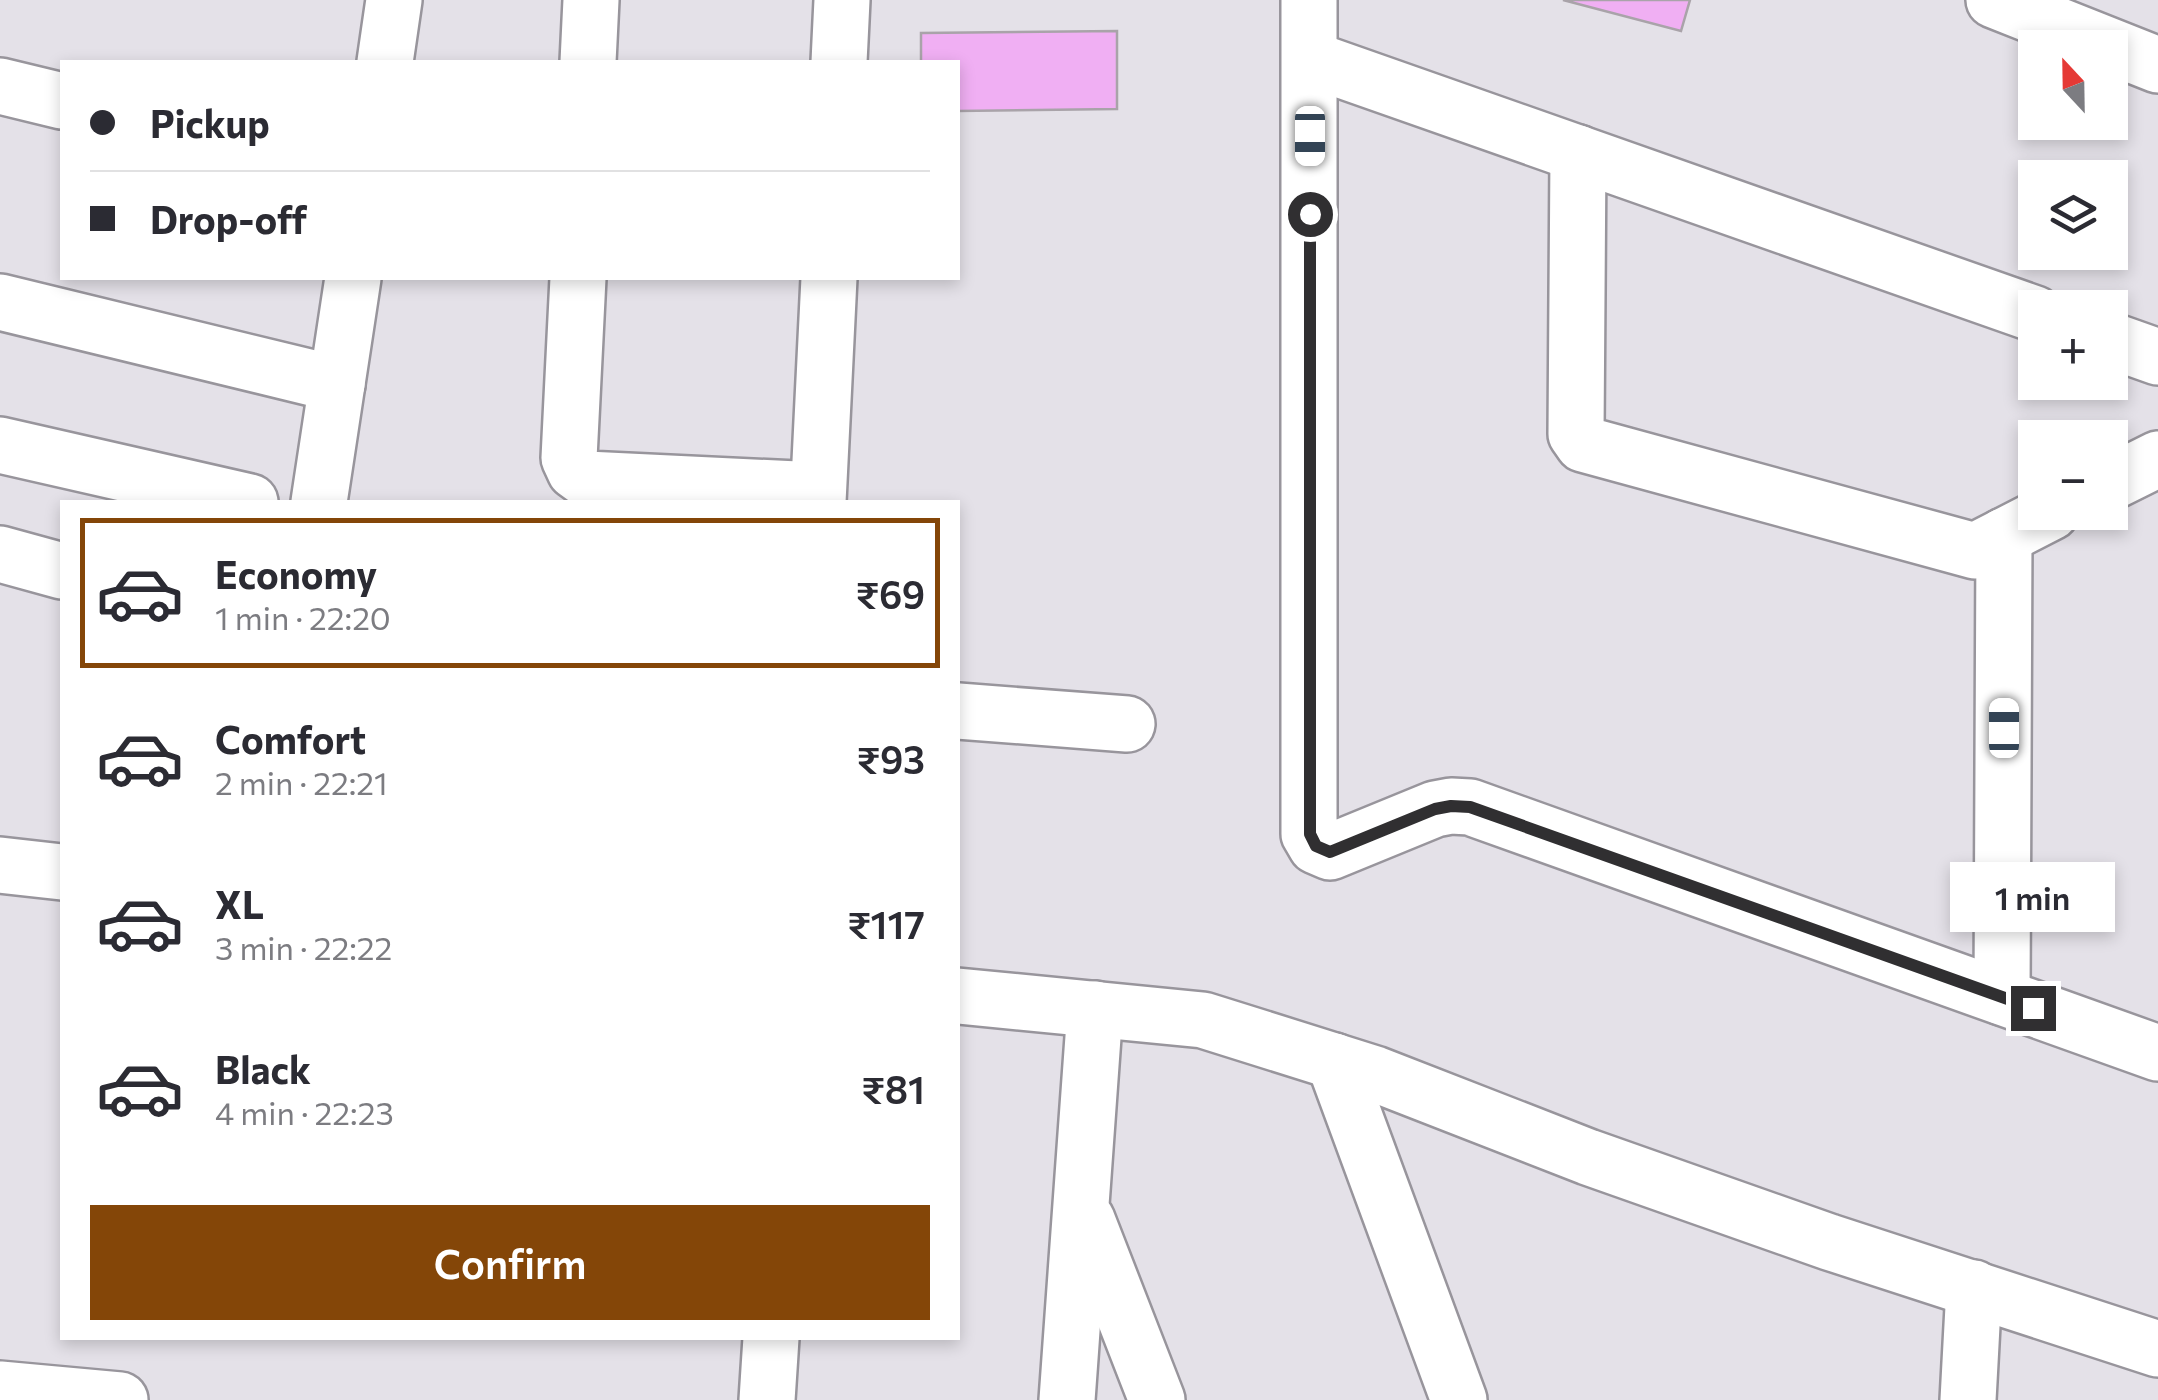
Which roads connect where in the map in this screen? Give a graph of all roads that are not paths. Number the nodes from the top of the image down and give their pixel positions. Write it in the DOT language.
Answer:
graph roads {
  1 [pos="394,0"];
  2 [pos="591,0"];
  3 [pos="842,0"];
  4 [pos="1309,0"];
  5 [pos="1994,0"];
  6 [pos="1310,59"];
  7 [pos="385,60"];
  8 [pos="588,60"];
  9 [pos="839,60"];
  10 [pos="2158,64"];
  11 [pos="0,86"];
  12 [pos="60,101"];
  13 [pos="1578,153"];
  14 [pos="353,280"];
  15 [pos="578,280"];
  16 [pos="829,280"];
  17 [pos="0,302"];
  18 [pos="2018,308"];
  19 [pos="2128,347"];
  20 [pos="2158,358"];
  21 [pos="337,384"];
  22 [pos="0,445"];
  23 [pos="2158,459"];
  24 [pos="2128,474"];
  25 [pos="818,496"];
  26 [pos="241,500"];
  27 [pos="319,500"];
  28 [pos="2018,529"];
  29 [pos="2028,530"];
  30 [pos="0,554"];
  31 [pos="60,569"];
  32 [pos="960,711"];
  33 [pos="1128,724"];
  34 [pos="0,865"];
  35 [pos="60,872"];
  36 [pos="960,996"];
  37 [pos="2002,998"];
  38 [pos="1095,1009"];
  39 [pos="2158,1053"];
  40 [pos="1334,1061"];
  41 [pos="1081,1204"];
  42 [pos="1974,1288"];
  43 [pos="771,1340"];
  44 [pos="2158,1348"];
  45 [pos="0,1389"];
  46 [pos="120,1400"];
  47 [pos="767,1400"];
  48 [pos="1067,1400"];
  49 [pos="1157,1400"];
  50 [pos="1459,1400"];
  51 [pos="1968,1400"];
  1 -- 7 [label="street"];
  2 -- 8 [label="street"];
  3 -- 9 [label="street"];
  4 -- 6 [label="street"];
  5 -- 10 [label="street"];
  6 -- 13 [label="street"];
  6 -- 37 [label="street"];
  11 -- 12 [label="street"];
  13 -- 18 [label="street"];
  13 -- 28 [label="street"];
  14 -- 21 [label="street"];
  15 -- 25 [label="street"];
  16 -- 25 [label="street"];
  17 -- 21 [label="street"];
  19 -- 20 [label="street"];
  21 -- 27 [label="street"];
  22 -- 26 [label="street"];
  23 -- 24 [label="street"];
  29 -- 37 [label="street"];
  30 -- 31 [label="street"];
  32 -- 33 [label="street"];
  34 -- 35 [label="street"];
  36 -- 38 [label="street"];
  37 -- 39 [label="street"];
  38 -- 40 [label="street"];
  38 -- 41 [label="street"];
  40 -- 42 [label="street"];
  40 -- 50 [label="street"];
  41 -- 48 [label="street"];
  41 -- 49 [label="street"];
  42 -- 44 [label="street"];
  42 -- 51 [label="street"];
  43 -- 47 [label="street"];
  45 -- 46 [label="street"];
}
